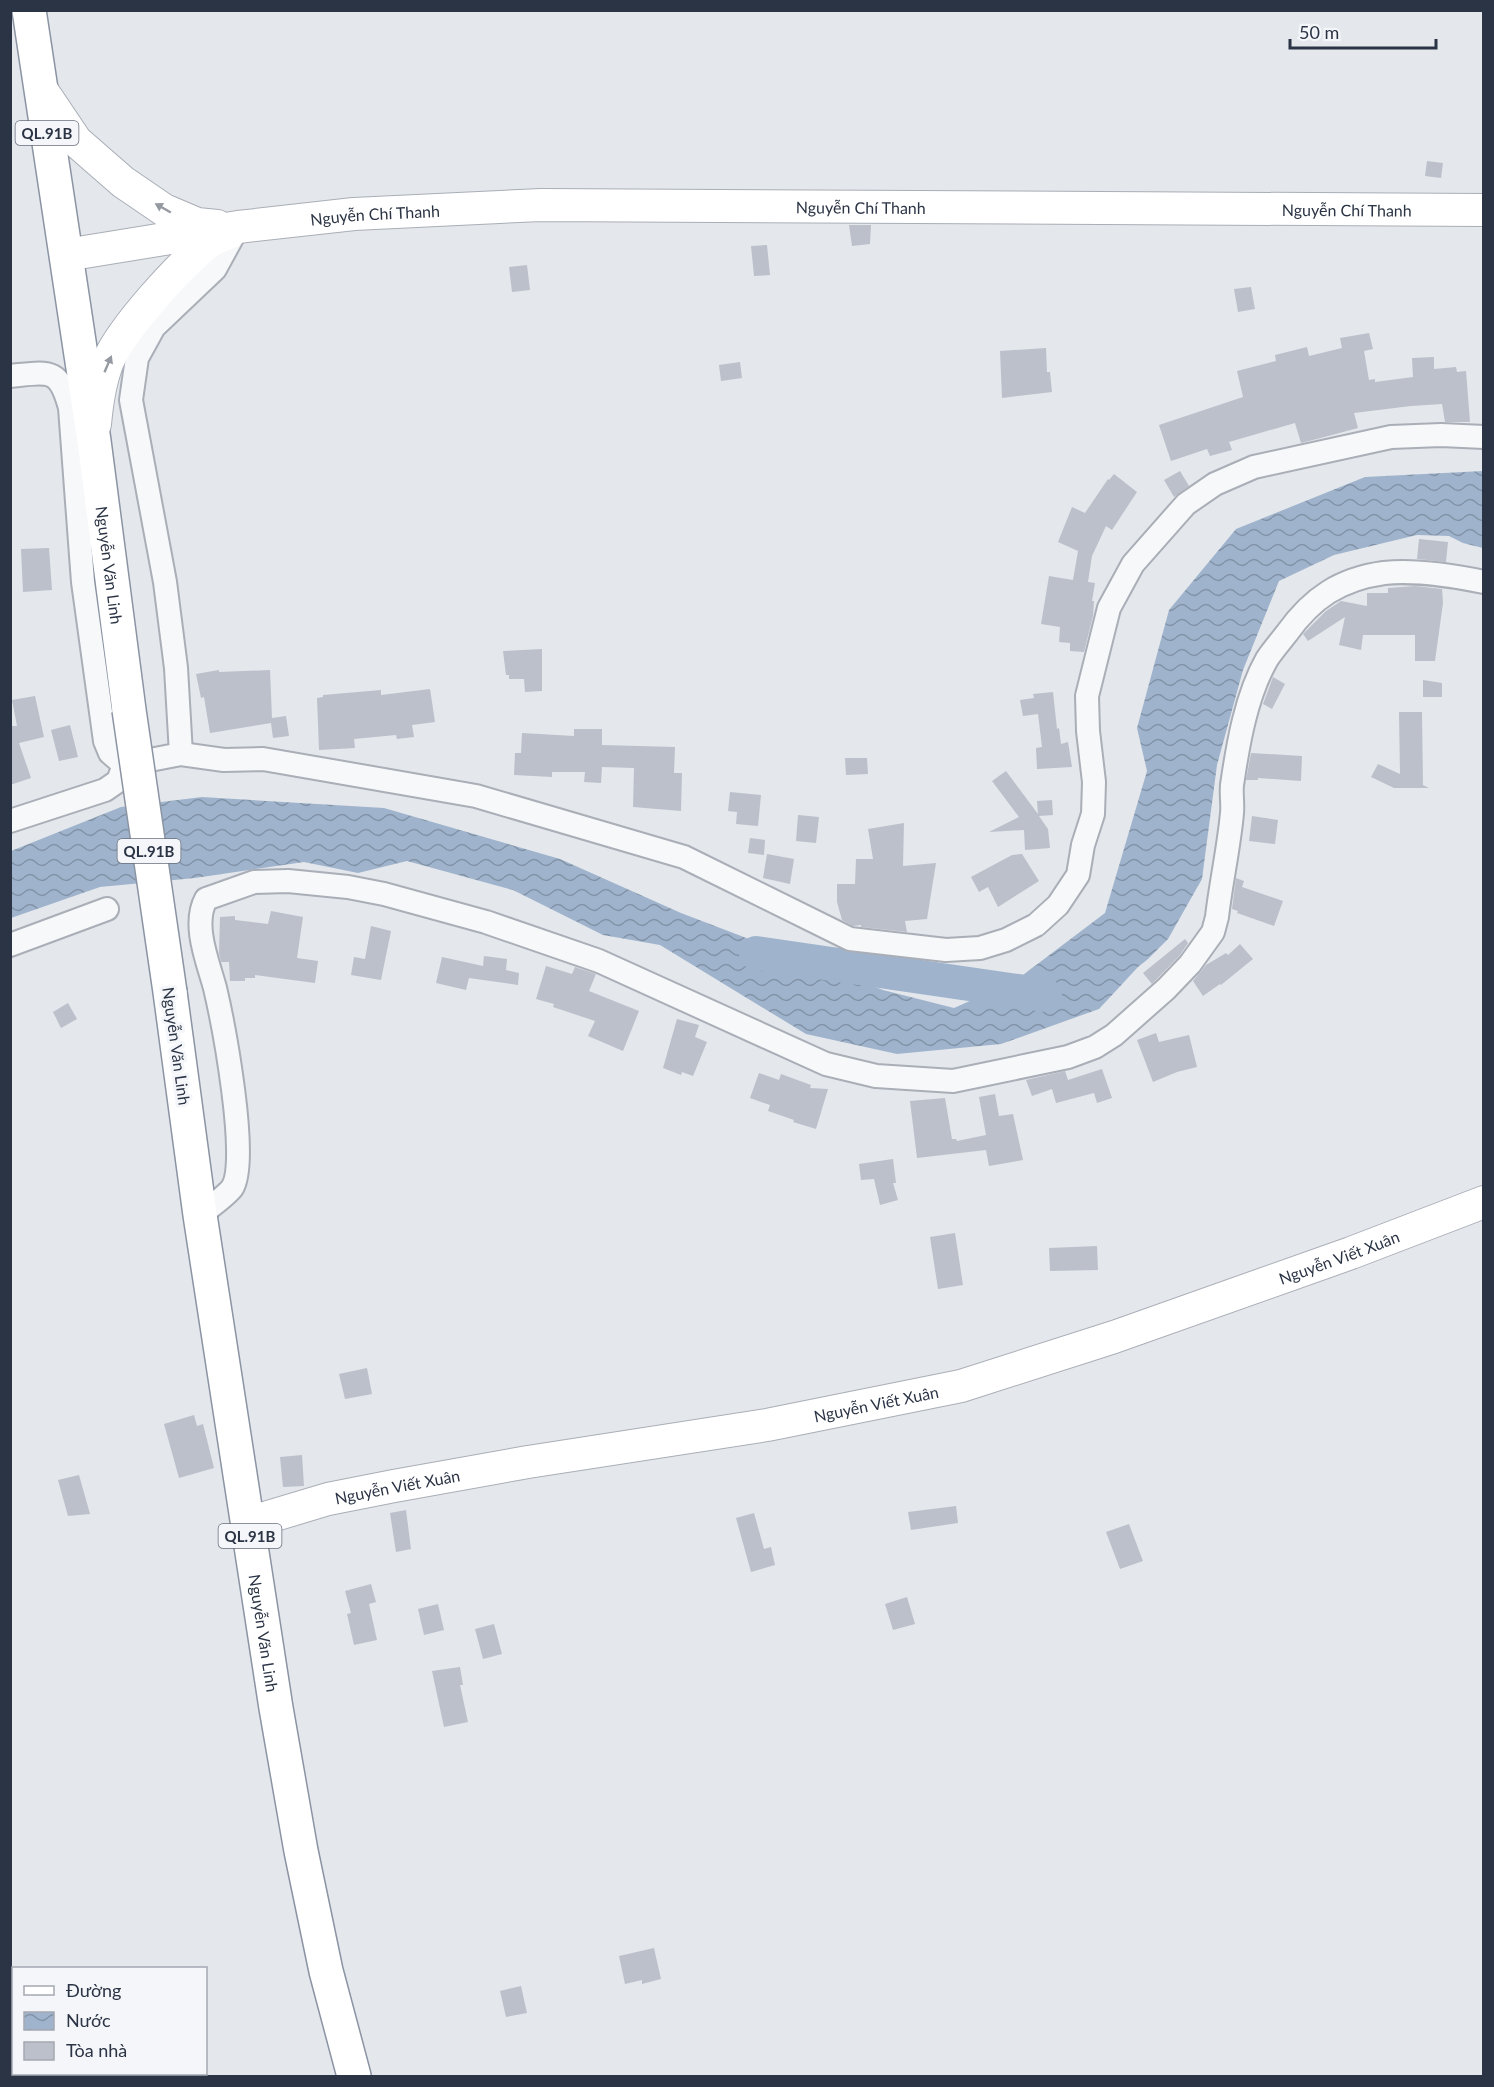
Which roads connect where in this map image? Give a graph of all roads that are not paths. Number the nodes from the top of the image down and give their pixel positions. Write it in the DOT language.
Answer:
graph roads {
  1 [pos="29,10"];
  2 [pos="41,89"];
  3 [pos="1484,210"];
  4 [pos="238,227"];
  5 [pos="66,255"];
  6 [pos="10,376"];
  7 [pos="1484,437"];
  8 [pos="88,457"];
  9 [pos="1484,582"];
  10 [pos="181,754"];
  11 [pos="124,765"];
  12 [pos="10,821"];
  13 [pos="107,909"];
  14 [pos="10,945"];
  15 [pos="1484,1202"];
  16 [pos="200,1215"];
  17 [pos="248,1523"];
  18 [pos="354,2076"];
  1 -- 2 [label="highway, Nguyễn Văn Linh / QL.91B"];
  4 -- 2 [label="main road, Nguyễn Chí Thanh, one-way"];
  2 -- 5 [label="highway, Nguyễn Văn Linh / QL.91B"];
  3 -- 4 [label="main road, Nguyễn Chí Thanh"];
  4 -- 5 [label="main road, Nguyễn Chí Thanh"];
  8 -- 4 [label="main road, Nguyễn Chí Thanh, one-way"];
  4 -- 10 [label="street"];
  5 -- 8 [label="highway, Nguyễn Văn Linh / QL.91B"];
  6 -- 8 [label="street"];
  7 -- 10 [label="street"];
  8 -- 11 [label="street"];
  8 -- 16 [label="highway, Nguyễn Văn Linh / QL.91B, bridge"];
  9 -- 16 [label="street"];
  10 -- 11 [label="street"];
  11 -- 12 [label="street"];
  13 -- 14 [label="street"];
  15 -- 17 [label="main road, Nguyễn Viết Xuân"];
  16 -- 17 [label="highway, Nguyễn Văn Linh / QL.91B"];
  17 -- 18 [label="highway, Nguyễn Văn Linh / QL.91B"];
}
